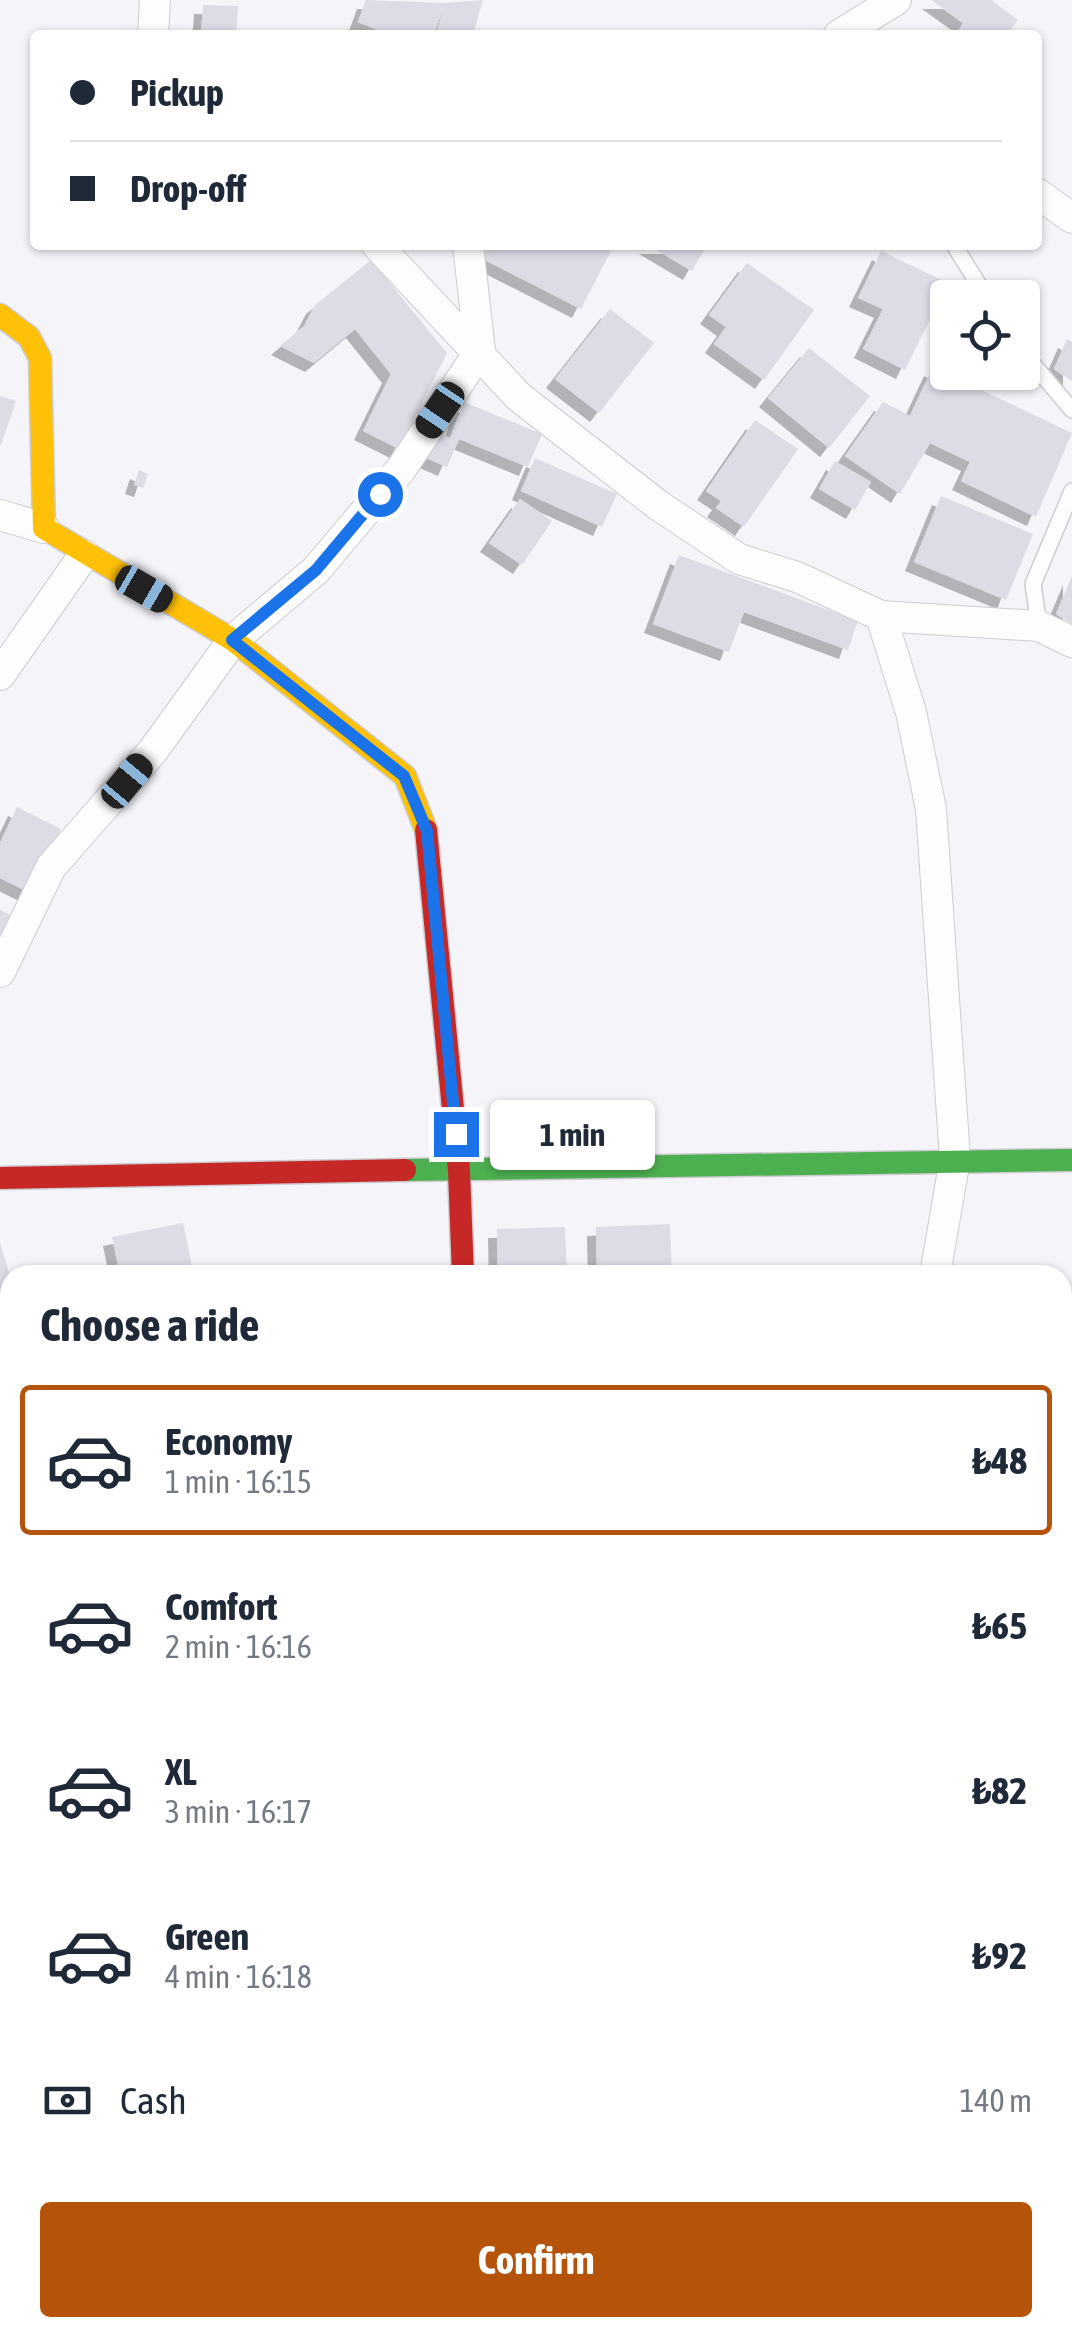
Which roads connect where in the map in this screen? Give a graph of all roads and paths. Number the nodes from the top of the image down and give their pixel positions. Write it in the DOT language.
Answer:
graph roads {
  1 [pos="155,0"];
  2 [pos="896,0"];
  3 [pos="153,30"];
  4 [pos="850,30"];
  5 [pos="1042,197"];
  6 [pos="1072,218"];
  7 [pos="382,250"];
  8 [pos="469,250"];
  9 [pos="957,250"];
  10 [pos="976,280"];
  11 [pos="0,315"];
  12 [pos="480,351"];
  13 [pos="1040,372"];
  14 [pos="1072,410"];
  15 [pos="1072,492"];
  16 [pos="0,516"];
  17 [pos="44,528"];
  18 [pos="84,554"];
  19 [pos="881,616"];
  20 [pos="1039,626"];
  21 [pos="232,640"];
  22 [pos="1072,642"];
  23 [pos="0,675"];
  24 [pos="0,972"];
  25 [pos="954,1159"];
  26 [pos="1072,1160"];
  27 [pos="459,1171"];
  28 [pos="0,1178"];
  29 [pos="463,1265"];
  30 [pos="937,1265"];
  1 -- 3 [label="street"];
  2 -- 4 [label="street"];
  5 -- 6 [label="street"];
  7 -- 12 [label="street"];
  8 -- 12 [label="street"];
  9 -- 10 [label="lane"];
  11 -- 17 [label="street"];
  12 -- 19 [label="street"];
  12 -- 21 [label="street"];
  13 -- 14 [label="lane"];
  15 -- 20 [label="lane"];
  16 -- 17 [label="street"];
  17 -- 18 [label="street"];
  18 -- 21 [label="street"];
  18 -- 23 [label="street"];
  19 -- 20 [label="street"];
  19 -- 25 [label="street"];
  20 -- 22 [label="street"];
  21 -- 24 [label="street"];
  21 -- 27 [label="street"];
  25 -- 26 [label="street"];
  25 -- 27 [label="street"];
  25 -- 30 [label="street"];
  27 -- 28 [label="street"];
  27 -- 29 [label="street"];
}
